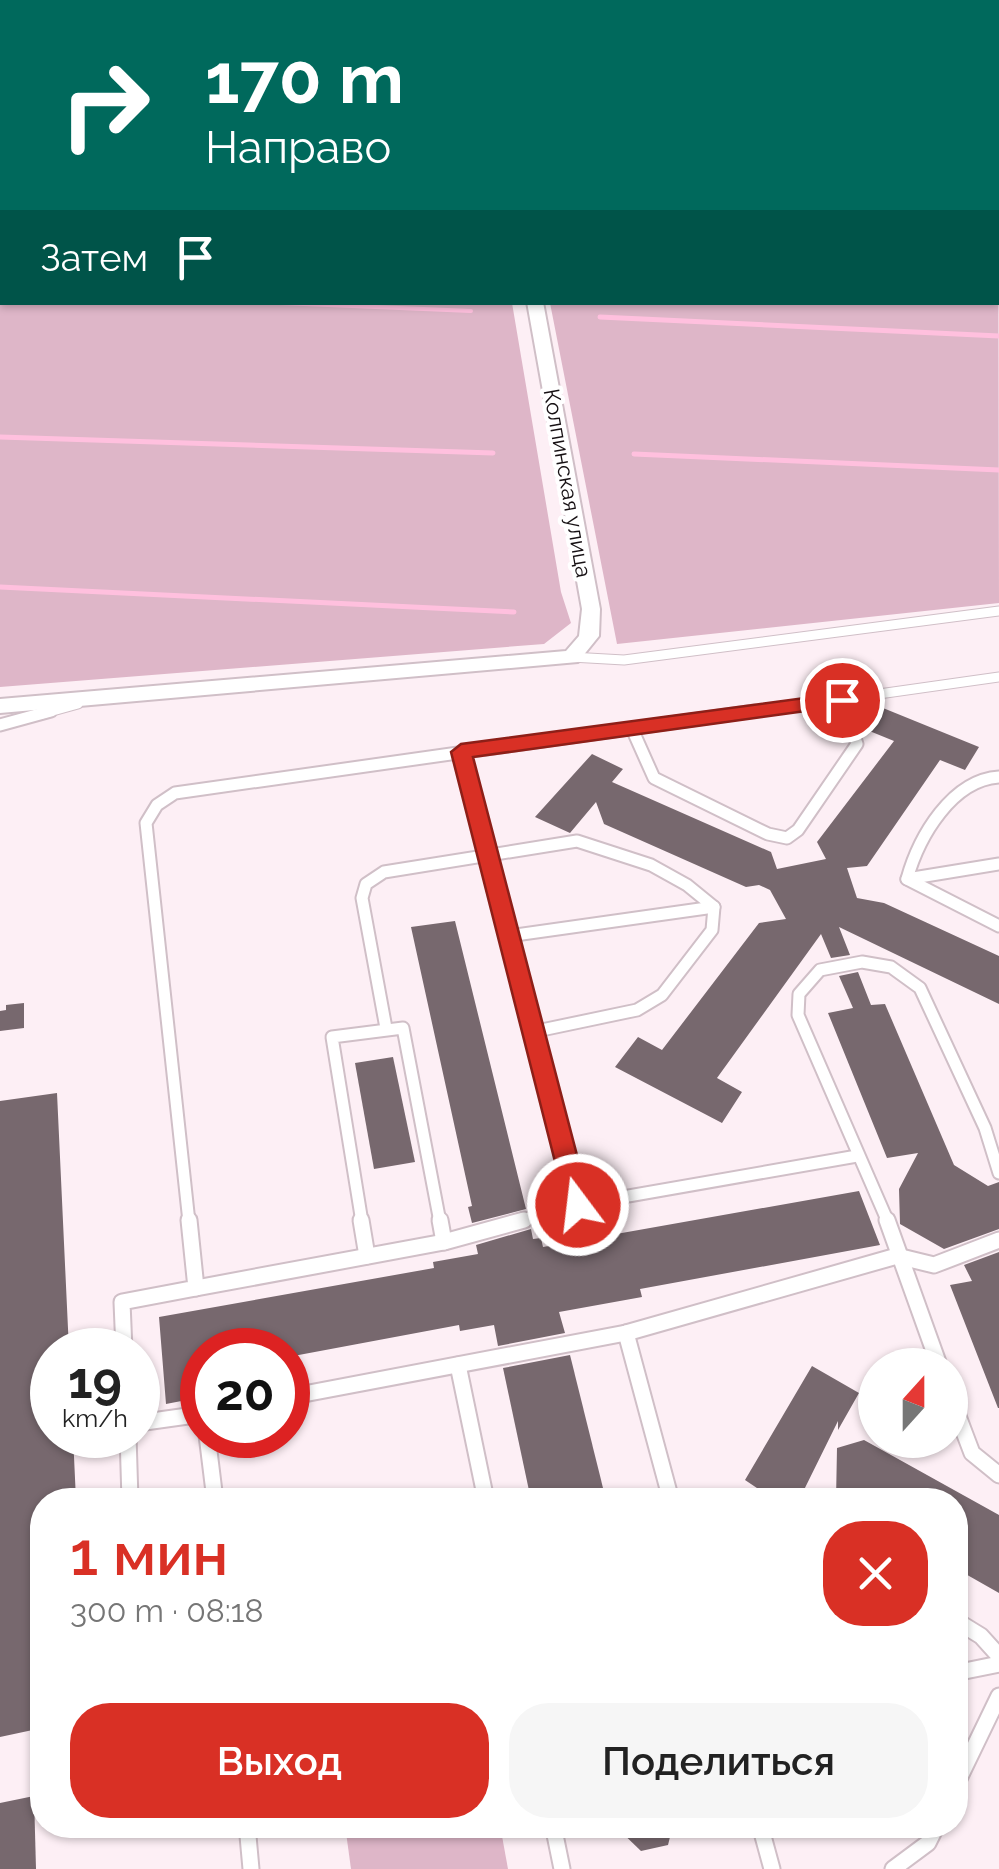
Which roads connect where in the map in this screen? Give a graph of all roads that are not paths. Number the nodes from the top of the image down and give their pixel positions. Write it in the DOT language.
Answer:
graph roads {
  1 [pos="536,305"];
  2 [pos="999,611"];
  3 [pos="571,657"];
  4 [pos="999,677"];
  5 [pos="100,698"];
  6 [pos="842,700"];
  7 [pos="0,706"];
  8 [pos="0,725"];
  9 [pos="633,731"];
  10 [pos="461,752"];
  11 [pos="999,776"];
  12 [pos="487,855"];
  13 [pos="999,864"];
  14 [pos="907,879"];
  15 [pos="714,907"];
  16 [pos="999,926"];
  17 [pos="508,936"];
  18 [pos="386,1028"];
  19 [pos="532,1032"];
  20 [pos="992,1126"];
  21 [pos="857,1156"];
  22 [pos="999,1174"];
  23 [pos="578,1205"];
  24 [pos="999,1240"];
  25 [pos="444,1242"];
  26 [pos="367,1256"];
  27 [pos="897,1256"];
  28 [pos="196,1288"];
  29 [pos="123,1328"];
  30 [pos="626,1333"];
  31 [pos="932,1348"];
  32 [pos="458,1365"];
  33 [pos="310,1393"];
  34 [pos="968,1442"];
  35 [pos="129,1458"];
  36 [pos="210,1458"];
  37 [pos="999,1474"];
  38 [pos="130,1488"];
  39 [pos="214,1488"];
  40 [pos="484,1488"];
  41 [pos="669,1488"];
  42 [pos="968,1628"];
  43 [pos="999,1656"];
  44 [pos="999,1664"];
  45 [pos="968,1670"];
  46 [pos="999,1696"];
  47 [pos="968,1760"];
  48 [pos="248,1838"];
  49 [pos="556,1838"];
  50 [pos="764,1838"];
  51 [pos="930,1838"];
  52 [pos="252,1869"];
  53 [pos="562,1869"];
  54 [pos="772,1869"];
  55 [pos="893,1869"];
  1 -- 3 [label="street, Колпинская улица"];
  2 -- 3 [label="lane"];
  3 -- 5 [label="street"];
  4 -- 6 [label="lane"];
  5 -- 7 [label="street"];
  5 -- 8 [label="lane"];
  6 -- 9 [label="lane"];
  6 -- 9 [label="lane"];
  9 -- 10 [label="lane"];
  10 -- 12 [label="lane"];
  10 -- 28 [label="lane"];
  11 -- 14 [label="lane"];
  12 -- 15 [label="lane"];
  12 -- 17 [label="lane"];
  12 -- 18 [label="lane"];
  13 -- 14 [label="lane"];
  14 -- 16 [label="lane"];
  15 -- 17 [label="lane"];
  15 -- 19 [label="lane"];
  17 -- 19 [label="lane"];
  18 -- 25 [label="lane"];
  18 -- 26 [label="lane"];
  19 -- 23 [label="lane"];
  20 -- 21 [label="lane"];
  20 -- 22 [label="lane"];
  21 -- 23 [label="lane"];
  21 -- 27 [label="lane"];
  23 -- 25 [label="lane"];
  24 -- 27 [label="lane"];
  25 -- 26 [label="lane"];
  26 -- 28 [label="lane"];
  27 -- 30 [label="lane"];
  27 -- 31 [label="lane"];
  28 -- 29 [label="lane"];
  30 -- 32 [label="lane"];
  30 -- 41 [label="lane"];
  32 -- 33 [label="lane"];
  32 -- 40 [label="lane"];
  34 -- 37 [label="lane"];
  35 -- 38 [label="lane"];
  36 -- 39 [label="lane"];
  42 -- 43 [label="lane"];
  44 -- 45 [label="lane"];
  46 -- 47 [label="lane"];
  48 -- 52 [label="lane"];
  49 -- 53 [label="lane"];
  50 -- 54 [label="lane"];
  51 -- 55 [label="lane"];
}
